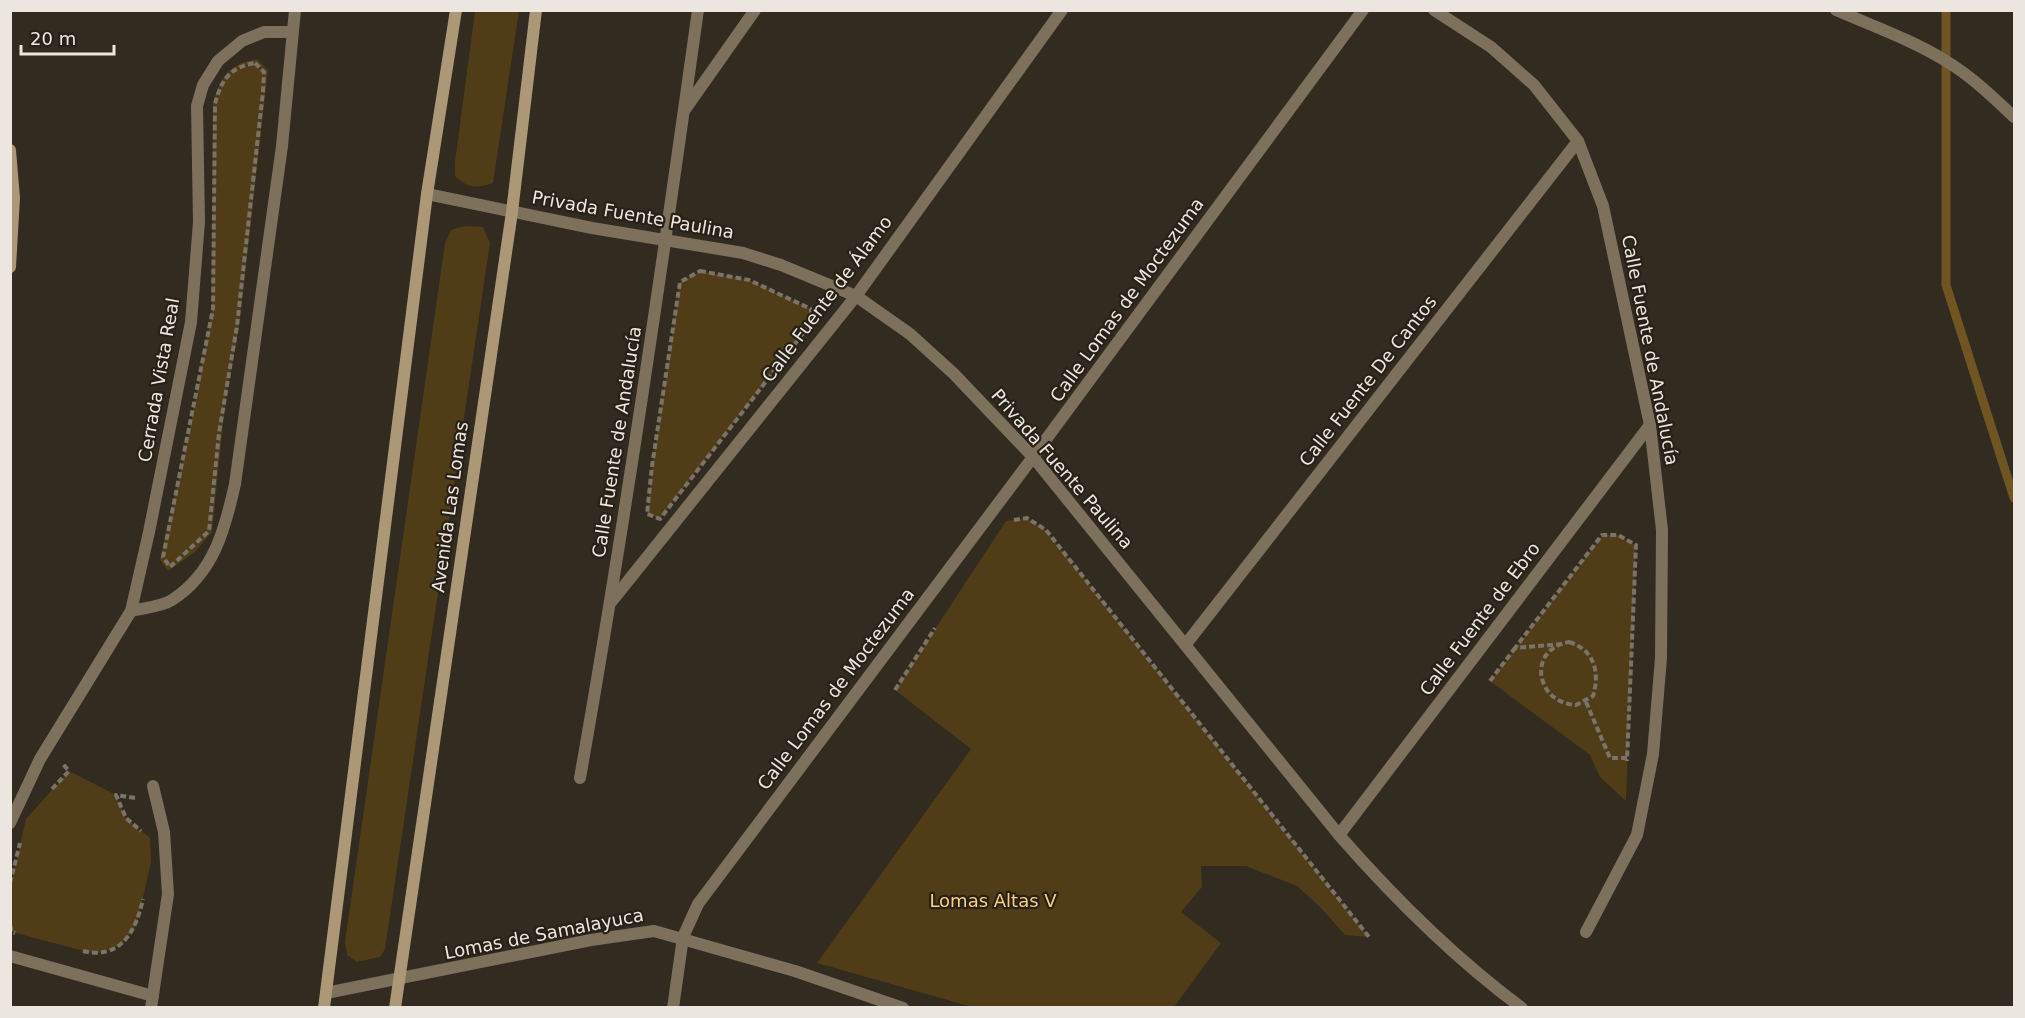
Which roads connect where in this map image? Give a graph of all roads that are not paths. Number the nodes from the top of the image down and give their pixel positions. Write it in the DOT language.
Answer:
graph roads {
  1 [pos="295,10"];
  2 [pos="456,10"];
  3 [pos="536,10"];
  4 [pos="698,10"];
  5 [pos="755,10"];
  6 [pos="1062,10"];
  7 [pos="1363,10"];
  8 [pos="1434,10"];
  9 [pos="1836,10"];
  10 [pos="291,32"];
  11 [pos="684,111"];
  12 [pos="2014,117"];
  13 [pos="1578,141"];
  14 [pos="10,150"];
  15 [pos="427,194"];
  16 [pos="512,212"];
  17 [pos="666,239"];
  18 [pos="10,267"];
  19 [pos="856,296"];
  20 [pos="1650,425"];
  21 [pos="1033,458"];
  22 [pos="611,602"];
  23 [pos="131,610"];
  24 [pos="1186,644"];
  25 [pos="580,778"];
  26 [pos="153,786"];
  27 [pos="10,823"];
  28 [pos="1339,835"];
  29 [pos="1586,932"];
  30 [pos="683,937"];
  31 [pos="10,956"];
  32 [pos="399,980"];
  33 [pos="326,993"];
  34 [pos="152,1002"];
  35 [pos="324,1008"];
  36 [pos="395,1008"];
  37 [pos="673,1008"];
  38 [pos="903,1008"];
  39 [pos="1522,1008"];
  1 -- 10 [label="street"];
  2 -- 15 [label="main road"];
  3 -- 16 [label="main road, Avenida Las Lomas"];
  4 -- 11 [label="street, Calle Fuente de Andalucía"];
  5 -- 11 [label="street, Calle Fuente de Andalucía"];
  6 -- 19 [label="street, Calle Fuente de Álamo"];
  7 -- 21 [label="street, Calle Lomas de Moctezuma"];
  8 -- 13 [label="street, Calle Fuente de Andalucía"];
  9 -- 12 [label="street"];
  10 -- 23 [label="street"];
  10 -- 23 [label="street, Cerrada Vista Real"];
  11 -- 17 [label="street, Calle Fuente de Andalucía"];
  13 -- 20 [label="street, Calle Fuente de Andalucía"];
  13 -- 24 [label="street, Calle Fuente De Cantos"];
  14 -- 18 [label="main road"];
  15 -- 16 [label="street, Privada Fuente Paulina"];
  15 -- 33 [label="main road"];
  16 -- 17 [label="street, Privada Fuente Paulina"];
  16 -- 32 [label="main road, Avenida Las Lomas"];
  17 -- 19 [label="street, Privada Fuente Paulina"];
  17 -- 22 [label="street, Calle Fuente de Andalucía"];
  19 -- 21 [label="street, Privada Fuente Paulina"];
  19 -- 22 [label="street, Calle Fuente de Álamo"];
  20 -- 28 [label="street, Calle Fuente de Ebro"];
  20 -- 29 [label="street, Calle Fuente de Andalucía"];
  21 -- 24 [label="street, Privada Fuente Paulina"];
  21 -- 30 [label="street, Calle Lomas de Moctezuma"];
  22 -- 25 [label="street, Calle Fuente de Andalucía"];
  23 -- 27 [label="street, Cerrada Vista Real"];
  24 -- 28 [label="street, Privada Fuente Paulina"];
  26 -- 34 [label="street"];
  28 -- 39 [label="street, Privada Fuente Paulina"];
  30 -- 32 [label="street, Lomas de Samalayuca"];
  30 -- 37 [label="street, Calle Lomas de Moctezuma"];
  30 -- 38 [label="street, Lomas de Samalayuca"];
  31 -- 34 [label="street"];
  32 -- 33 [label="street, Lomas de Samalayuca"];
  32 -- 36 [label="main road, Avenida Las Lomas"];
  33 -- 35 [label="main road"];
}
